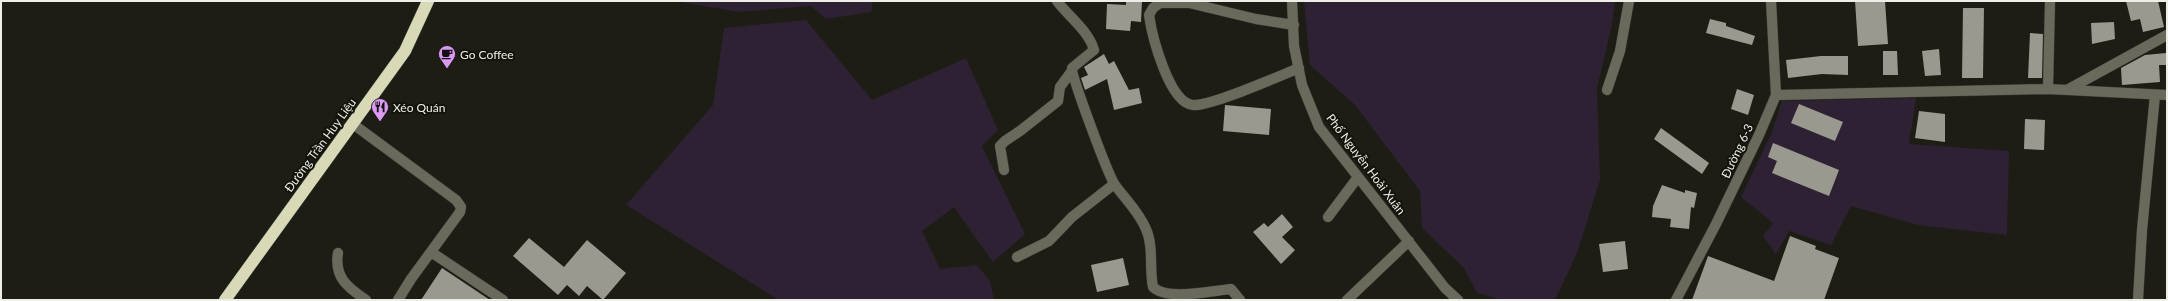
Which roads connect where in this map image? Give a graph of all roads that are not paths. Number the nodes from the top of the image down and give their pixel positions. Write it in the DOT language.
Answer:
graph roads {
  1 [pos="428,1"];
  2 [pos="1057,1"];
  3 [pos="1292,1"];
  4 [pos="1628,1"];
  5 [pos="1772,1"];
  6 [pos="2050,1"];
  7 [pos="1158,2"];
  8 [pos="1294,26"];
  9 [pos="2167,35"];
  10 [pos="1299,68"];
  11 [pos="1071,72"];
  12 [pos="2048,89"];
  13 [pos="1606,90"];
  14 [pos="2067,90"];
  15 [pos="1776,95"];
  16 [pos="2155,95"];
  17 [pos="2167,96"];
  18 [pos="353,124"];
  19 [pos="1004,170"];
  20 [pos="1358,177"];
  21 [pos="1114,184"];
  22 [pos="1328,217"];
  23 [pos="1409,241"];
  24 [pos="431,252"];
  25 [pos="338,253"];
  26 [pos="1017,257"];
  27 [pos="225,300"];
  28 [pos="366,300"];
  29 [pos="398,300"];
  30 [pos="503,300"];
  31 [pos="1240,300"];
  32 [pos="1347,300"];
  33 [pos="1458,300"];
  34 [pos="1676,300"];
  35 [pos="2138,300"];
  1 -- 18 [label="highway, Đường Trần Huy Liệu"];
  2 -- 11 [label="street"];
  3 -- 8 [label="street, Phố Nguyễn Hoài Xuân"];
  4 -- 13 [label="street"];
  5 -- 15 [label="street, Đường 6-3"];
  6 -- 12 [label="street"];
  7 -- 8 [label="street"];
  7 -- 10 [label="street"];
  8 -- 10 [label="street, Phố Nguyễn Hoài Xuân"];
  9 -- 14 [label="street"];
  10 -- 20 [label="street, Phố Nguyễn Hoài Xuân"];
  11 -- 19 [label="street"];
  11 -- 21 [label="street"];
  12 -- 14 [label="street"];
  12 -- 15 [label="street"];
  14 -- 16 [label="street"];
  15 -- 34 [label="street, Đường 6-3"];
  16 -- 17 [label="street"];
  16 -- 35 [label="street"];
  18 -- 24 [label="street"];
  18 -- 27 [label="highway, Đường Trần Huy Liệu"];
  20 -- 22 [label="street"];
  20 -- 23 [label="street, Phố Nguyễn Hoài Xuân"];
  21 -- 26 [label="street"];
  21 -- 31 [label="street"];
  23 -- 32 [label="street"];
  23 -- 33 [label="street, Phố Nguyễn Hoài Xuân"];
  24 -- 29 [label="street"];
  24 -- 30 [label="street"];
  25 -- 28 [label="street"];
}
